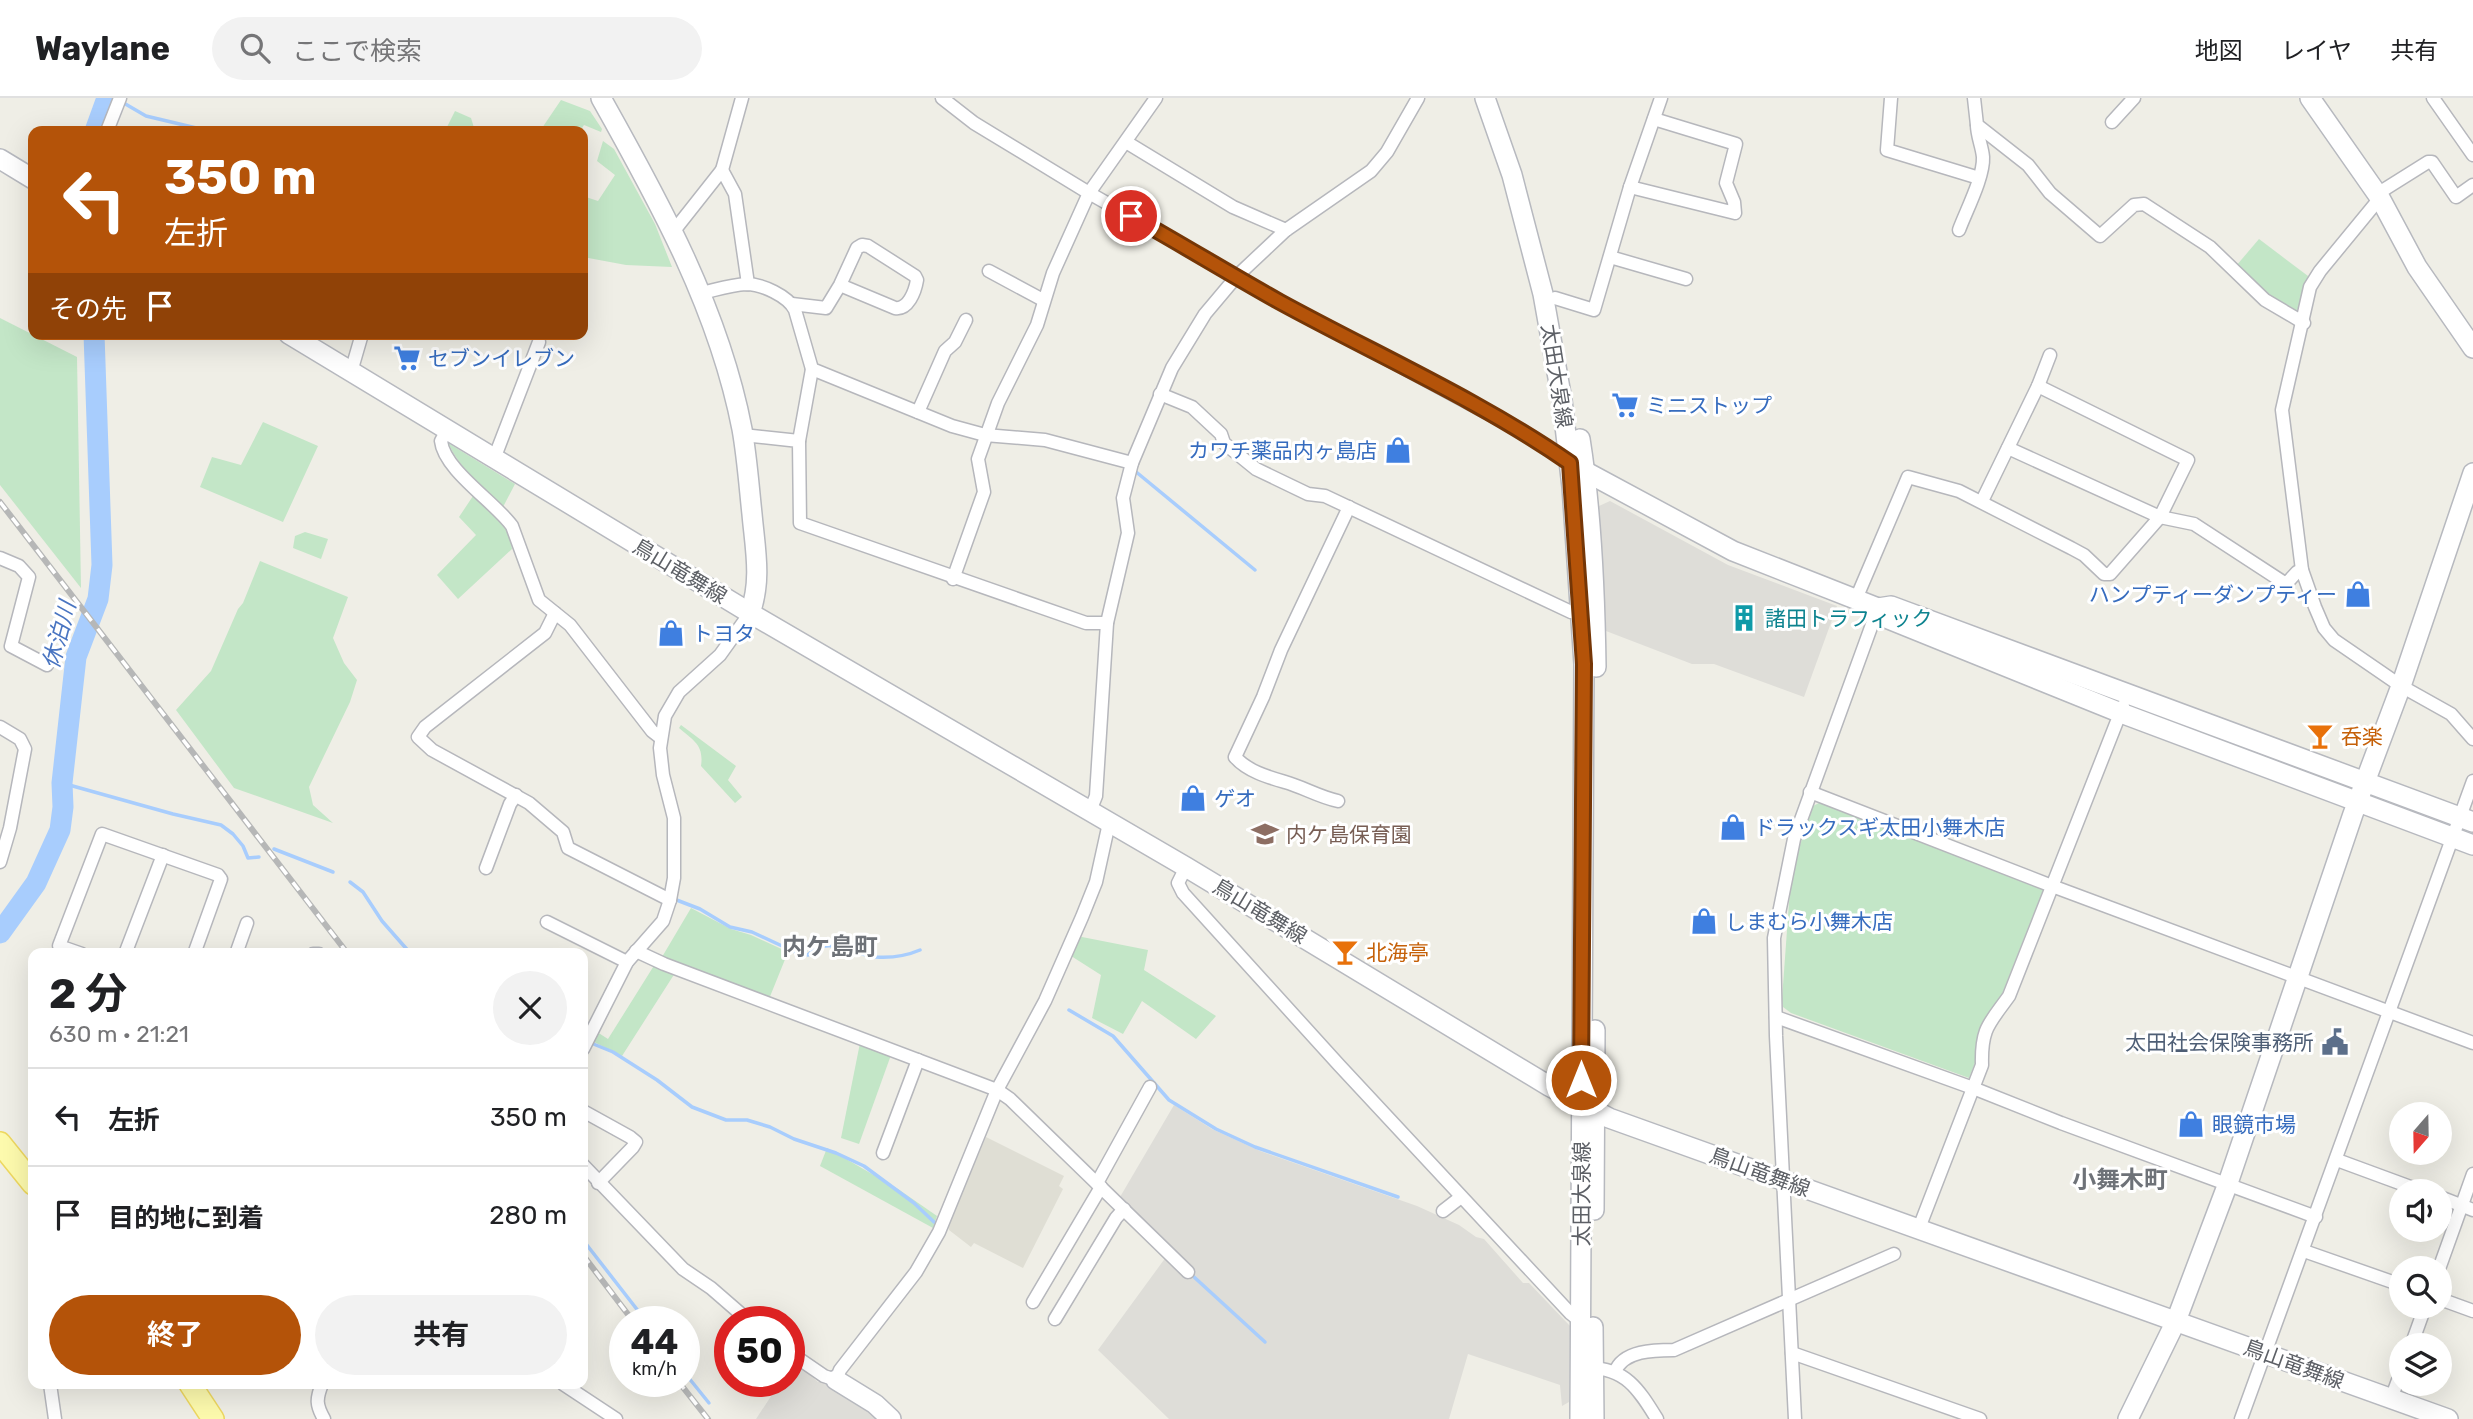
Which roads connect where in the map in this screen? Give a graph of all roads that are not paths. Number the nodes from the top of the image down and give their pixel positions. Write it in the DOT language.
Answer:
graph roads {
  1 [pos="120,98"];
  2 [pos="601,98"];
  3 [pos="742,98"];
  4 [pos="942,98"];
  5 [pos="1156,98"];
  6 [pos="1418,98"];
  7 [pos="1485,98"];
  8 [pos="1499,98"];
  9 [pos="1661,98"];
  10 [pos="1891,98"];
  11 [pos="1974,98"];
  12 [pos="2134,98"];
  13 [pos="2311,98"];
  14 [pos="2433,98"];
  15 [pos="1654,119"];
  16 [pos="2112,122"];
  17 [pos="1977,125"];
  18 [pos="109,126"];
  19 [pos="1126,142"];
  20 [pos="2473,155"];
  21 [pos="0,159"];
  22 [pos="722,170"];
  23 [pos="28,176"];
  24 [pos="1979,178"];
  25 [pos="2473,185"];
  26 [pos="1630,187"];
  27 [pos="1089,193"];
  28 [pos="2378,196"];
  29 [pos="1286,230"];
  30 [pos="1959,230"];
  31 [pos="673,232"];
  32 [pos="1609,257"];
  33 [pos="989,271"];
  34 [pos="1237,276"];
  35 [pos="1686,279"];
  36 [pos="748,284"];
  37 [pos="841,285"];
  38 [pos="701,293"];
  39 [pos="1555,298"];
  40 [pos="1043,300"];
  41 [pos="792,304"];
  42 [pos="966,320"];
  43 [pos="2304,323"];
  44 [pos="299,340"];
  45 [pos="360,340"];
  46 [pos="539,342"];
  47 [pos="2473,348"];
  48 [pos="2050,355"];
  49 [pos="812,369"];
  50 [pos="351,372"];
  51 [pos="2038,386"];
  52 [pos="1160,394"];
  53 [pos="918,412"];
  54 [pos="447,430"];
  55 [pos="743,435"];
  56 [pos="985,435"];
  57 [pos="799,441"];
  58 [pos="2008,447"];
  59 [pos="494,459"];
  60 [pos="1132,463"];
  61 [pos="1578,467"];
  62 [pos="2473,473"];
  63 [pos="1982,501"];
  64 [pos="1349,507"];
  65 [pos="2160,517"];
  66 [pos="0,558"];
  67 [pos="2302,570"];
  68 [pos="953,579"];
  69 [pos="1856,599"];
  70 [pos="1878,608"];
  71 [pos="555,613"];
  72 [pos="750,613"];
  73 [pos="1588,613"];
  74 [pos="1107,623"];
  75 [pos="47,665"];
  76 [pos="2400,685"];
  77 [pos="2129,693"];
  78 [pos="2121,713"];
  79 [pos="0,727"];
  80 [pos="661,738"];
  81 [pos="2473,739"];
  82 [pos="2364,781"];
  83 [pos="2473,781"];
  84 [pos="1811,792"];
  85 [pos="516,795"];
  86 [pos="1338,801"];
  87 [pos="2357,802"];
  88 [pos="6,807"];
  89 [pos="1090,811"];
  90 [pos="2466,820"];
  91 [pos="1109,823"];
  92 [pos="2454,838"];
  93 [pos="3,840"];
  94 [pos="2473,845"];
  95 [pos="163,855"];
  96 [pos="0,862"];
  97 [pos="1186,867"];
  98 [pos="486,868"];
  99 [pos="2052,887"];
  100 [pos="670,900"];
  101 [pos="547,922"];
  102 [pos="247,923"];
  103 [pos="65,948"];
  104 [pos="127,948"];
  105 [pos="196,948"];
  106 [pos="238,948"];
  107 [pos="636,951"];
  108 [pos="627,962"];
  109 [pos="2297,976"];
  110 [pos="2391,1012"];
  111 [pos="1776,1017"];
  112 [pos="589,1023"];
  113 [pos="2473,1042"];
  114 [pos="918,1060"];
  115 [pos="1150,1087"];
  116 [pos="1973,1088"];
  117 [pos="998,1090"];
  118 [pos="1588,1107"];
  119 [pos="588,1114"];
  120 [pos="0,1143"];
  121 [pos="883,1153"];
  122 [pos="2337,1160"];
  123 [pos="588,1171"];
  124 [pos="2473,1174"];
  125 [pos="28,1178"];
  126 [pos="2389,1179"];
  127 [pos="1783,1181"];
  128 [pos="598,1182"];
  129 [pos="1099,1185"];
  130 [pos="2227,1185"];
  131 [pos="1461,1197"];
  132 [pos="2467,1208"];
  133 [pos="1124,1209"];
  134 [pos="1443,1211"];
  135 [pos="2316,1217"];
  136 [pos="1919,1228"];
  137 [pos="2304,1251"];
  138 [pos="1894,1254"];
  139 [pos="2445,1256"];
  140 [pos="1188,1272"];
  141 [pos="2389,1281"];
  142 [pos="1789,1301"];
  143 [pos="1033,1302"];
  144 [pos="2452,1303"];
  145 [pos="731,1306"];
  146 [pos="2473,1311"];
  147 [pos="1055,1319"];
  148 [pos="1580,1321"];
  149 [pos="2176,1321"];
  150 [pos="1792,1353"];
  151 [pos="2266,1354"];
  152 [pos="805,1363"];
  153 [pos="1588,1368"];
  154 [pos="1615,1372"];
  155 [pos="836,1380"];
  156 [pos="51,1389"];
  157 [pos="193,1389"];
  158 [pos="320,1389"];
  159 [pos="571,1389"];
  160 [pos="2392,1396"];
  161 [pos="2391,1399"];
  162 [pos="1583,1417"];
  163 [pos="55,1419"];
  164 [pos="213,1419"];
  165 [pos="324,1419"];
  166 [pos="617,1419"];
  167 [pos="891,1419"];
  168 [pos="1657,1419"];
  169 [pos="1795,1419"];
  170 [pos="1980,1419"];
  171 [pos="2128,1419"];
  172 [pos="2241,1419"];
  173 [pos="2448,1419"];
  1 -- 18 [label="street"];
  2 -- 31 [label="main road"];
  3 -- 22 [label="street"];
  4 -- 27 [label="street"];
  5 -- 19 [label="street"];
  6 -- 29 [label="street"];
  7 -- 61 [label="main road, 太田大泉線"];
  8 -- 39 [label="main road, 太田大泉線"];
  9 -- 15 [label="street"];
  10 -- 24 [label="street"];
  11 -- 17 [label="street"];
  12 -- 16 [label="street"];
  13 -- 28 [label="main road"];
  14 -- 20 [label="street"];
  15 -- 26 [label="street"];
  15 -- 26 [label="street"];
  17 -- 24 [label="street"];
  17 -- 43 [label="street"];
  19 -- 27 [label="street"];
  19 -- 29 [label="street"];
  21 -- 23 [label="main road"];
  22 -- 31 [label="street"];
  22 -- 36 [label="street"];
  24 -- 30 [label="street"];
  25 -- 28 [label="street"];
  26 -- 32 [label="street"];
  27 -- 34 [label="street"];
  27 -- 40 [label="street"];
  28 -- 43 [label="street"];
  28 -- 47 [label="main road"];
  29 -- 34 [label="street"];
  31 -- 38 [label="main road"];
  32 -- 35 [label="street"];
  32 -- 39 [label="street"];
  33 -- 40 [label="street"];
  34 -- 52 [label="street"];
  34 -- 61 [label="street"];
  36 -- 38 [label="street"];
  36 -- 41 [label="street"];
  37 -- 37 [label="street"];
  37 -- 41 [label="street"];
  38 -- 55 [label="main road"];
  39 -- 61 [label="main road, 太田大泉線"];
  40 -- 56 [label="street"];
  41 -- 49 [label="street"];
  42 -- 53 [label="street"];
  43 -- 67 [label="street"];
  44 -- 50 [label="main road, 鳥山竜舞線"];
  45 -- 50 [label="street"];
  46 -- 59 [label="street"];
  48 -- 51 [label="street"];
  49 -- 53 [label="street"];
  49 -- 57 [label="street"];
  50 -- 54 [label="main road, 鳥山竜舞線"];
  51 -- 58 [label="street"];
  51 -- 65 [label="street"];
  52 -- 60 [label="street"];
  52 -- 64 [label="street"];
  53 -- 56 [label="street"];
  54 -- 59 [label="main road, 鳥山竜舞線"];
  54 -- 71 [label="street"];
  55 -- 57 [label="street"];
  55 -- 72 [label="main road"];
  56 -- 60 [label="street"];
  56 -- 68 [label="street"];
  57 -- 68 [label="street"];
  58 -- 63 [label="street"];
  58 -- 65 [label="street"];
  59 -- 72 [label="main road, 鳥山竜舞線"];
  60 -- 74 [label="street"];
  61 -- 69 [label="main road"];
  61 -- 73 [label="main road, 太田大泉線"];
  62 -- 76 [label="main road"];
  63 -- 65 [label="street"];
  63 -- 69 [label="street"];
  64 -- 73 [label="street"];
  64 -- 86 [label="street"];
  65 -- 67 [label="street"];
  66 -- 75 [label="street"];
  67 -- 76 [label="street"];
  68 -- 74 [label="street"];
  69 -- 70 [label="main road"];
  70 -- 77 [label="main road"];
  70 -- 78 [label="main road"];
  70 -- 84 [label="street"];
  71 -- 80 [label="street"];
  71 -- 85 [label="street"];
  72 -- 80 [label="street"];
  72 -- 89 [label="main road, 鳥山竜舞線"];
  73 -- 118 [label="main road, 太田大泉線"];
  74 -- 89 [label="street"];
  76 -- 81 [label="street"];
  76 -- 82 [label="main road"];
  77 -- 78 [label="street"];
  77 -- 82 [label="main road"];
  78 -- 87 [label="main road"];
  78 -- 99 [label="street"];
  79 -- 88 [label="street"];
  80 -- 100 [label="street"];
  82 -- 87 [label="main road"];
  82 -- 90 [label="main road"];
  83 -- 90 [label="street"];
  84 -- 99 [label="street"];
  84 -- 111 [label="street"];
  85 -- 98 [label="street"];
  85 -- 100 [label="street"];
  87 -- 92 [label="main road"];
  87 -- 109 [label="main road"];
  88 -- 93 [label="street"];
  89 -- 91 [label="main road, 鳥山竜舞線"];
  90 -- 92 [label="street"];
  91 -- 97 [label="main road, 鳥山竜舞線"];
  91 -- 117 [label="street"];
  92 -- 94 [label="main road"];
  92 -- 110 [label="street"];
  93 -- 96 [label="street"];
  95 -- 103 [label="street"];
  95 -- 104 [label="street"];
  95 -- 105 [label="street"];
  97 -- 118 [label="main road, 鳥山竜舞線"];
  97 -- 131 [label="street"];
  99 -- 109 [label="street"];
  99 -- 116 [label="street"];
  100 -- 107 [label="street"];
  101 -- 108 [label="street"];
  102 -- 106 [label="street"];
  107 -- 108 [label="street"];
  107 -- 114 [label="street"];
  108 -- 112 [label="street"];
  109 -- 110 [label="street"];
  109 -- 130 [label="main road"];
  110 -- 113 [label="street"];
  110 -- 122 [label="street"];
  111 -- 116 [label="street"];
  111 -- 127 [label="street"];
  114 -- 117 [label="street"];
  114 -- 121 [label="street"];
  115 -- 129 [label="street"];
  116 -- 130 [label="street"];
  116 -- 136 [label="street"];
  117 -- 129 [label="street"];
  117 -- 155 [label="street"];
  118 -- 127 [label="main road, 鳥山竜舞線"];
  118 -- 148 [label="main road, 太田大泉線"];
  118 -- 153 [label="main road, 太田大泉線"];
  119 -- 128 [label="street"];
  120 -- 125 [label="main road"];
  122 -- 126 [label="street"];
  122 -- 135 [label="street"];
  123 -- 128 [label="street"];
  124 -- 132 [label="street"];
  127 -- 136 [label="main road, 鳥山竜舞線"];
  127 -- 142 [label="street"];
  128 -- 145 [label="street"];
  129 -- 133 [label="street"];
  129 -- 143 [label="street"];
  130 -- 135 [label="street"];
  130 -- 149 [label="main road"];
  131 -- 134 [label="street"];
  131 -- 148 [label="street"];
  132 -- 139 [label="street"];
  133 -- 140 [label="street"];
  133 -- 147 [label="street"];
  135 -- 137 [label="street"];
  136 -- 149 [label="main road, 鳥山竜舞線"];
  137 -- 141 [label="street"];
  137 -- 151 [label="street"];
  138 -- 142 [label="street"];
  142 -- 150 [label="street"];
  142 -- 154 [label="street"];
  144 -- 146 [label="street"];
  148 -- 153 [label="main road, 太田大泉線"];
  149 -- 151 [label="main road, 鳥山竜舞線"];
  149 -- 171 [label="main road"];
  150 -- 169 [label="street"];
  150 -- 170 [label="street"];
  151 -- 161 [label="main road, 鳥山竜舞線"];
  151 -- 172 [label="street"];
  152 -- 155 [label="street"];
  153 -- 154 [label="street"];
  153 -- 162 [label="main road, 太田大泉線"];
  154 -- 168 [label="street"];
  155 -- 167 [label="main road"];
  156 -- 163 [label="street"];
  157 -- 164 [label="main road"];
  158 -- 165 [label="street"];
  159 -- 166 [label="street"];
  160 -- 161 [label="street"];
  161 -- 173 [label="main road, 鳥山竜舞線"];
}
